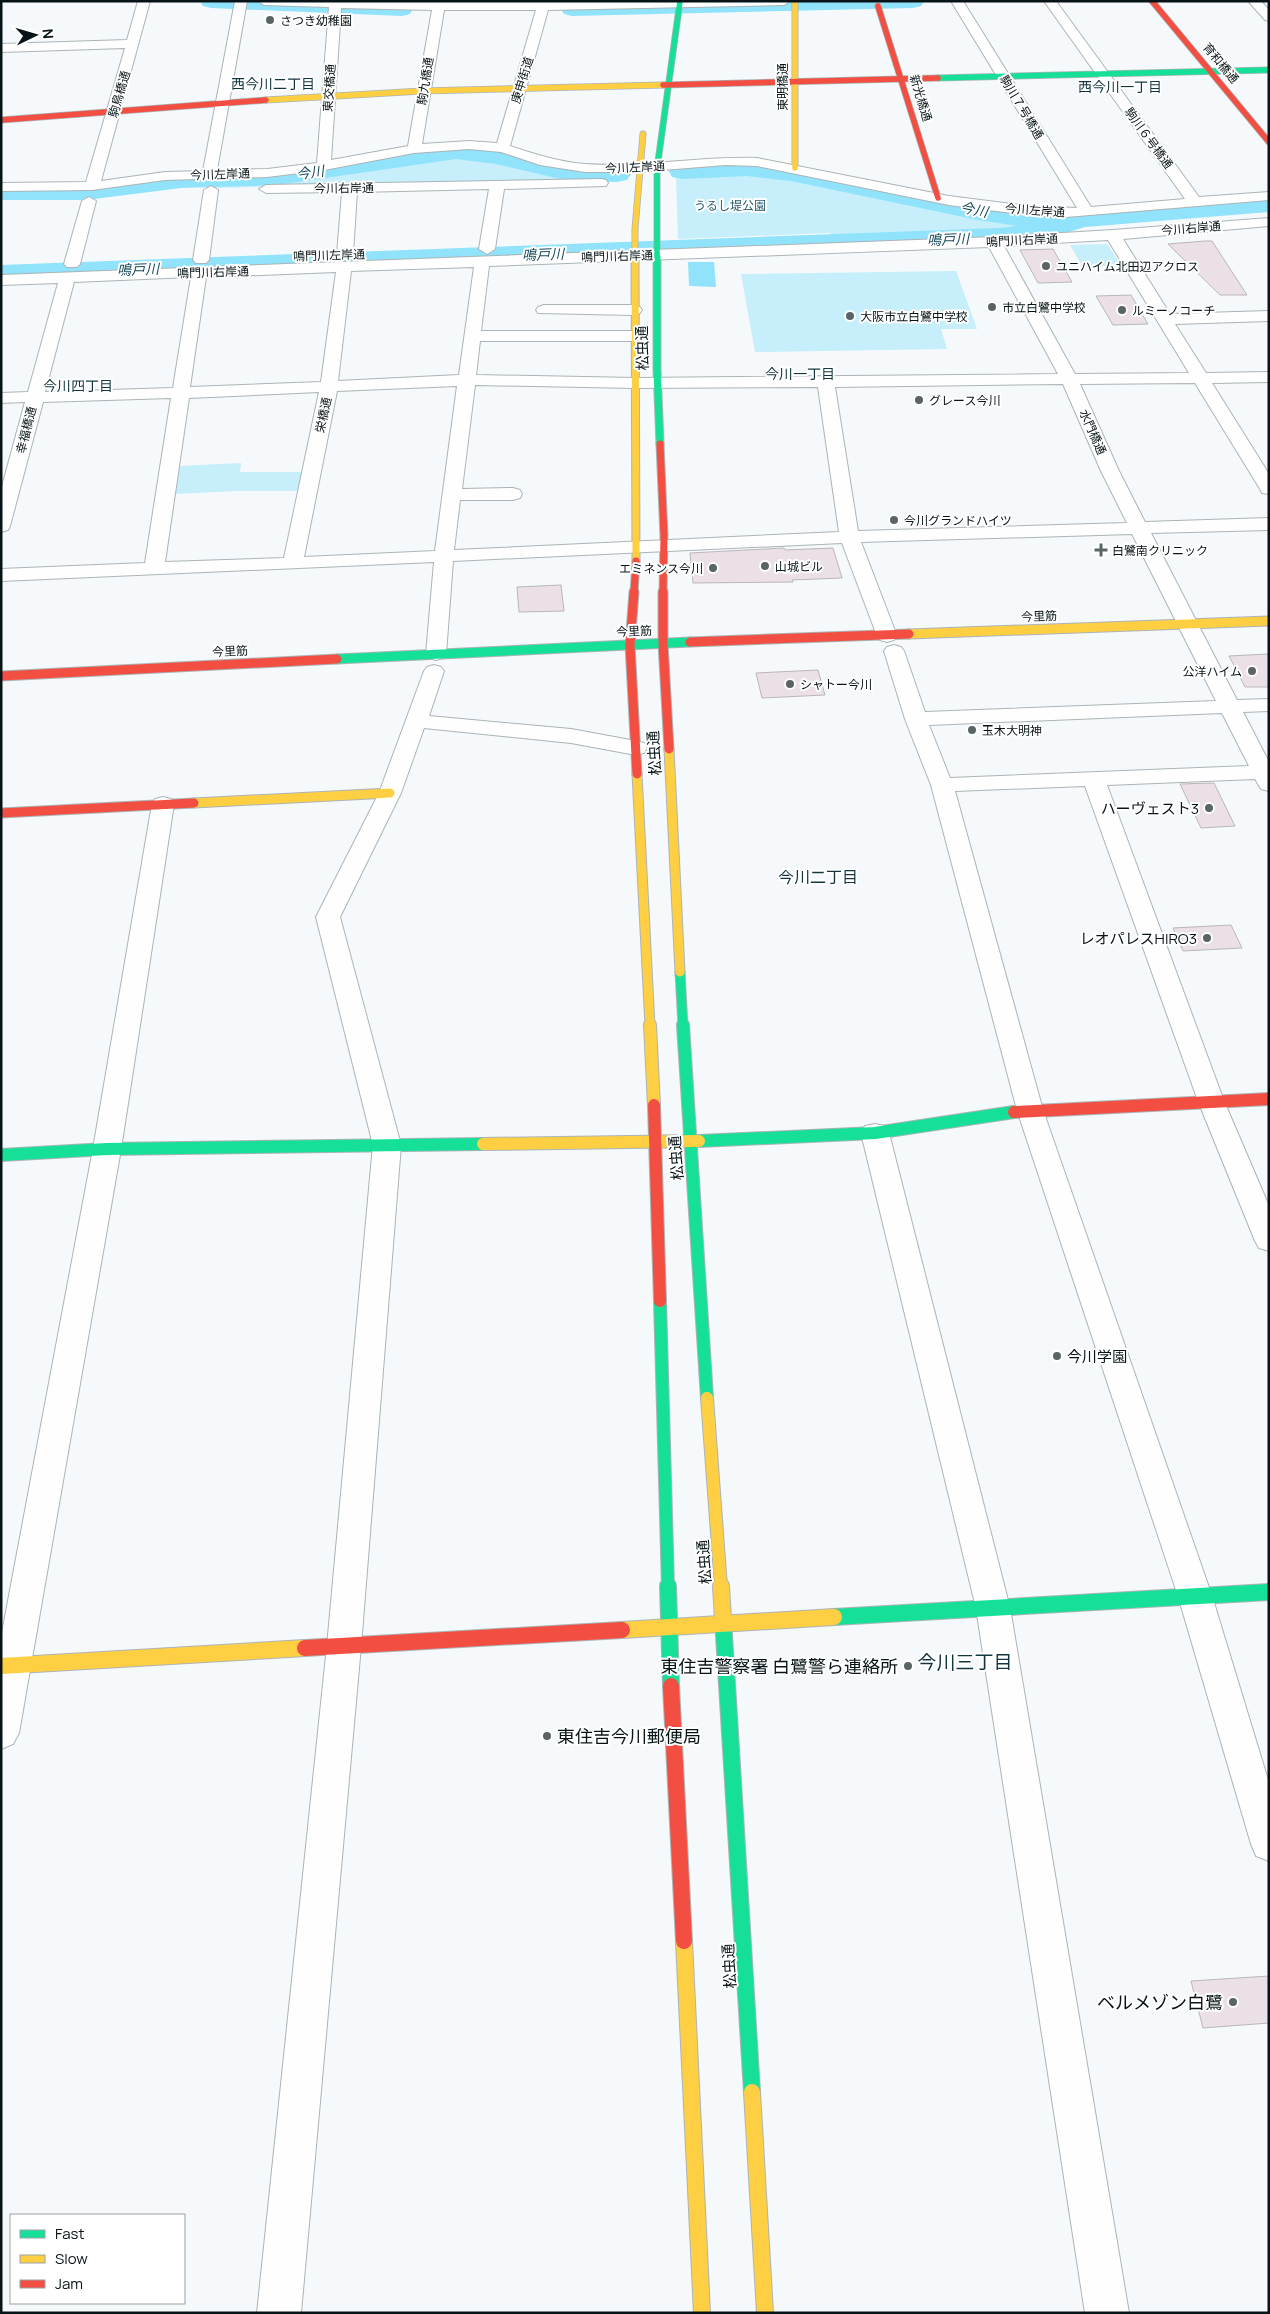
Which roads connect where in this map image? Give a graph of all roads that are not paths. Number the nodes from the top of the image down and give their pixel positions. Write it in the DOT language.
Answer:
graph roads {
  1 [pos="144,1"];
  2 [pos="264,1"];
  3 [pos="1050,1"];
  4 [pos="1152,1"];
  5 [pos="1254,1"];
  6 [pos="958,2"];
  7 [pos="241,3"];
  8 [pos="793,3"];
  9 [pos="878,3"];
  10 [pos="335,5"];
  11 [pos="680,5"];
  12 [pos="438,7"];
  13 [pos="544,7"];
  14 [pos="661,8"];
  15 [pos="1269,17"];
  16 [pos="133,44"];
  17 [pos="1,48"];
  18 [pos="1269,70"];
  19 [pos="1211,72"];
  20 [pos="1104,75"];
  21 [pos="1004,77"];
  22 [pos="901,80"];
  23 [pos="796,83"];
  24 [pos="669,86"];
  25 [pos="518,88"];
  26 [pos="422,91"];
  27 [pos="329,95"];
  28 [pos="223,104"];
  29 [pos="114,113"];
  30 [pos="1,120"];
  31 [pos="644,123"];
  32 [pos="1269,142"];
  33 [pos="503,148"];
  34 [pos="414,149"];
  35 [pos="324,166"];
  36 [pos="657,166"];
  37 [pos="795,168"];
  38 [pos="210,174"];
  39 [pos="629,179"];
  40 [pos="657,182"];
  41 [pos="497,185"];
  42 [pos="1,187"];
  43 [pos="350,188"];
  44 [pos="251,190"];
  45 [pos="192,192"];
  46 [pos="91,193"];
  47 [pos="1269,196"];
  48 [pos="938,198"];
  49 [pos="108,199"];
  50 [pos="70,202"];
  51 [pos="1196,202"];
  52 [pos="1086,211"];
  53 [pos="1269,222"];
  54 [pos="1113,235"];
  55 [pos="994,242"];
  56 [pos="635,249"];
  57 [pos="656,249"];
  58 [pos="485,255"];
  59 [pos="344,260"];
  60 [pos="1,266"];
  61 [pos="200,266"];
  62 [pos="70,270"];
  63 [pos="1,280"];
  64 [pos="544,310"];
  65 [pos="634,310"];
  66 [pos="1269,316"];
  67 [pos="1165,318"];
  68 [pos="473,336"];
  69 [pos="634,336"];
  70 [pos="1269,377"];
  71 [pos="1202,379"];
  72 [pos="468,380"];
  73 [pos="1070,380"];
  74 [pos="658,382"];
  75 [pos="826,382"];
  76 [pos="634,383"];
  77 [pos="329,387"];
  78 [pos="181,393"];
  79 [pos="34,397"];
  80 [pos="1,398"];
  81 [pos="1269,489"];
  82 [pos="513,494"];
  83 [pos="451,495"];
  84 [pos="1269,524"];
  85 [pos="1,526"];
  86 [pos="1139,528"];
  87 [pos="849,537"];
  88 [pos="664,545"];
  89 [pos="637,546"];
  90 [pos="444,556"];
  91 [pos="293,563"];
  92 [pos="154,568"];
  93 [pos="1,574"];
  94 [pos="1269,621"];
  95 [pos="1195,634"];
  96 [pos="663,643"];
  97 [pos="630,645"];
  98 [pos="892,647"];
  99 [pos="434,667"];
  100 [pos="1,676"];
  101 [pos="1269,705"];
  102 [pos="1229,706"];
  103 [pos="916,719"];
  104 [pos="416,721"];
  105 [pos="636,748"];
  106 [pos="1267,776"];
  107 [pos="1093,778"];
  108 [pos="942,785"];
  109 [pos="390,793"];
  110 [pos="163,804"];
  111 [pos="1,813"];
  112 [pos="1269,1099"];
  113 [pos="1211,1101"];
  114 [pos="1030,1110"];
  115 [pos="875,1133"];
  116 [pos="656,1141"];
  117 [pos="690,1141"];
  118 [pos="387,1146"];
  119 [pos="107,1149"];
  120 [pos="1,1155"];
  121 [pos="1269,1241"];
  122 [pos="1269,1592"];
  123 [pos="1195,1596"];
  124 [pos="993,1608"];
  125 [pos="723,1624"];
  126 [pos="668,1626"];
  127 [pos="344,1646"];
  128 [pos="7,1666"];
  129 [pos="1,1733"];
  130 [pos="1269,1844"];
  131 [pos="279,2313"];
  132 [pos="702,2313"];
  133 [pos="765,2313"];
  134 [pos="1107,2313"];
  1 -- 16 [label="street, 駒鳥橋通"];
  2 -- 10 [label="street"];
  3 -- 20 [label="street, 駒川６号橋通"];
  4 -- 19 [label="street, 育和橋通"];
  5 -- 15 [label="street"];
  6 -- 21 [label="street, 駒川７号橋通"];
  7 -- 28 [label="street"];
  8 -- 11 [label="street"];
  8 -- 23 [label="street, 東明橋通"];
  9 -- 22 [label="street, 新光橋通"];
  10 -- 12 [label="street"];
  10 -- 27 [label="street, 東交橋通"];
  11 -- 14 [label="street"];
  11 -- 24 [label="street, 松虫通"];
  12 -- 13 [label="street"];
  12 -- 26 [label="street, 駒九橋通"];
  13 -- 14 [label="street"];
  13 -- 25 [label="street, 庚申街道"];
  16 -- 17 [label="street"];
  16 -- 29 [label="street, 駒鳥橋通"];
  18 -- 19 [label="street"];
  19 -- 20 [label="street"];
  19 -- 32 [label="street, 育和橋通"];
  20 -- 21 [label="street"];
  20 -- 51 [label="street, 駒川６号橋通"];
  21 -- 22 [label="street"];
  21 -- 52 [label="street, 駒川７号橋通"];
  22 -- 23 [label="street"];
  22 -- 48 [label="street, 新光橋通"];
  23 -- 24 [label="street"];
  23 -- 37 [label="street, 東明橋通"];
  24 -- 25 [label="street"];
  24 -- 36 [label="street, 松虫通"];
  25 -- 26 [label="street"];
  25 -- 33 [label="street, 庚申街道"];
  26 -- 27 [label="street"];
  26 -- 34 [label="street, 駒九橋通"];
  27 -- 28 [label="street"];
  27 -- 35 [label="street, 東交橋通"];
  28 -- 29 [label="street"];
  28 -- 38 [label="street"];
  29 -- 30 [label="street"];
  29 -- 46 [label="street, 駒鳥橋通"];
  31 -- 39 [label="street, 松虫通"];
  33 -- 34 [label="street, 今川左岸通"];
  33 -- 39 [label="street, 今川左岸通"];
  34 -- 35 [label="street, 今川左岸通"];
  35 -- 38 [label="street, 今川左岸通"];
  36 -- 37 [label="street, 今川左岸通"];
  36 -- 39 [label="street, 今川左岸通"];
  36 -- 40 [label="street, 松虫通"];
  37 -- 48 [label="street, 今川左岸通"];
  38 -- 46 [label="street, 今川左岸通"];
  39 -- 40 [label="street, 今川右岸通"];
  39 -- 41 [label="street, 今川右岸通"];
  39 -- 56 [label="street, 松虫通"];
  40 -- 57 [label="street, 松虫通"];
  41 -- 43 [label="street, 今川右岸通"];
  41 -- 58 [label="street"];
  42 -- 46 [label="street, 今川左岸通"];
  43 -- 44 [label="street, 今川右岸通"];
  43 -- 59 [label="street, 栄橋通"];
  45 -- 61 [label="street"];
  46 -- 49 [label="street"];
  46 -- 50 [label="street"];
  46 -- 62 [label="street, 駒鳥橋通"];
  47 -- 51 [label="street, 今川左岸通"];
  48 -- 52 [label="street, 今川左岸通"];
  51 -- 52 [label="street, 今川左岸通"];
  53 -- 54 [label="street, 今川右岸通"];
  54 -- 55 [label="street, 鳴門川右岸通"];
  54 -- 67 [label="street"];
  55 -- 57 [label="street, 鳴門川右岸通"];
  55 -- 73 [label="street, 水門橋通"];
  56 -- 57 [label="street, 鳴門川右岸通"];
  56 -- 58 [label="street, 鳴門川右岸通"];
  56 -- 65 [label="street, 松虫通"];
  57 -- 74 [label="street, 松虫通"];
  58 -- 59 [label="street, 鳴門川右岸通"];
  58 -- 68 [label="street"];
  59 -- 61 [label="street, 鳴門川右岸通"];
  59 -- 77 [label="street, 栄橋通"];
  60 -- 62 [label="street"];
  61 -- 62 [label="street, 鳴門川右岸通"];
  61 -- 78 [label="street"];
  62 -- 63 [label="street, 鳴門川右岸通"];
  62 -- 79 [label="street, 幸福橋通"];
  64 -- 65 [label="street"];
  65 -- 69 [label="street, 松虫通"];
  66 -- 67 [label="street"];
  67 -- 71 [label="street"];
  68 -- 69 [label="street"];
  68 -- 72 [label="street"];
  69 -- 76 [label="street, 松虫通"];
  70 -- 71 [label="street"];
  71 -- 73 [label="street"];
  71 -- 81 [label="street"];
  72 -- 76 [label="street"];
  72 -- 77 [label="street"];
  72 -- 83 [label="street"];
  73 -- 75 [label="street"];
  73 -- 86 [label="street, 水門橋通"];
  74 -- 75 [label="street"];
  74 -- 76 [label="street"];
  74 -- 88 [label="street, 松虫通"];
  75 -- 87 [label="street"];
  76 -- 89 [label="street, 松虫通"];
  77 -- 78 [label="street"];
  77 -- 91 [label="street, 栄橋通"];
  78 -- 79 [label="street"];
  78 -- 92 [label="street"];
  79 -- 80 [label="street"];
  79 -- 85 [label="street, 幸福橋通"];
  82 -- 83 [label="street"];
  83 -- 90 [label="street"];
  84 -- 86 [label="street"];
  86 -- 87 [label="street"];
  86 -- 95 [label="street, 水門橋通"];
  87 -- 88 [label="street"];
  87 -- 98 [label="street"];
  88 -- 89 [label="street"];
  88 -- 96 [label="street, 松虫通"];
  89 -- 90 [label="street"];
  89 -- 97 [label="street, 松虫通"];
  90 -- 91 [label="street"];
  90 -- 99 [label="street"];
  91 -- 92 [label="street"];
  92 -- 93 [label="street"];
  94 -- 95 [label="street, 今里筋"];
  95 -- 98 [label="street, 今里筋"];
  95 -- 102 [label="street, 水門橋通"];
  96 -- 97 [label="street, 今里筋"];
  96 -- 98 [label="street, 今里筋"];
  96 -- 117 [label="street, 松虫通"];
  97 -- 99 [label="street, 今里筋"];
  97 -- 105 [label="street, 松虫通"];
  98 -- 103 [label="street"];
  99 -- 100 [label="street, 今里筋"];
  99 -- 104 [label="street"];
  101 -- 102 [label="street"];
  102 -- 103 [label="street"];
  102 -- 106 [label="street, 水門橋通"];
  103 -- 108 [label="street"];
  104 -- 105 [label="street"];
  104 -- 109 [label="street"];
  105 -- 116 [label="street, 松虫通"];
  106 -- 107 [label="street"];
  107 -- 108 [label="street"];
  107 -- 113 [label="street"];
  108 -- 114 [label="street"];
  109 -- 110 [label="street"];
  109 -- 118 [label="street"];
  110 -- 111 [label="street"];
  110 -- 119 [label="street"];
  112 -- 113 [label="street"];
  113 -- 114 [label="street"];
  113 -- 121 [label="street"];
  114 -- 115 [label="street"];
  114 -- 123 [label="street"];
  115 -- 117 [label="street"];
  115 -- 124 [label="street"];
  116 -- 117 [label="street"];
  116 -- 118 [label="street"];
  116 -- 126 [label="street, 松虫通"];
  117 -- 125 [label="street, 松虫通"];
  118 -- 119 [label="street"];
  118 -- 127 [label="street"];
  119 -- 120 [label="street"];
  119 -- 128 [label="street"];
  122 -- 123 [label="street"];
  123 -- 124 [label="street"];
  123 -- 130 [label="street"];
  124 -- 125 [label="street"];
  124 -- 134 [label="street"];
  125 -- 126 [label="street"];
  125 -- 133 [label="street, 松虫通"];
  126 -- 127 [label="street"];
  126 -- 132 [label="street, 松虫通"];
  127 -- 128 [label="street"];
  127 -- 131 [label="street"];
  128 -- 129 [label="street"];
}
